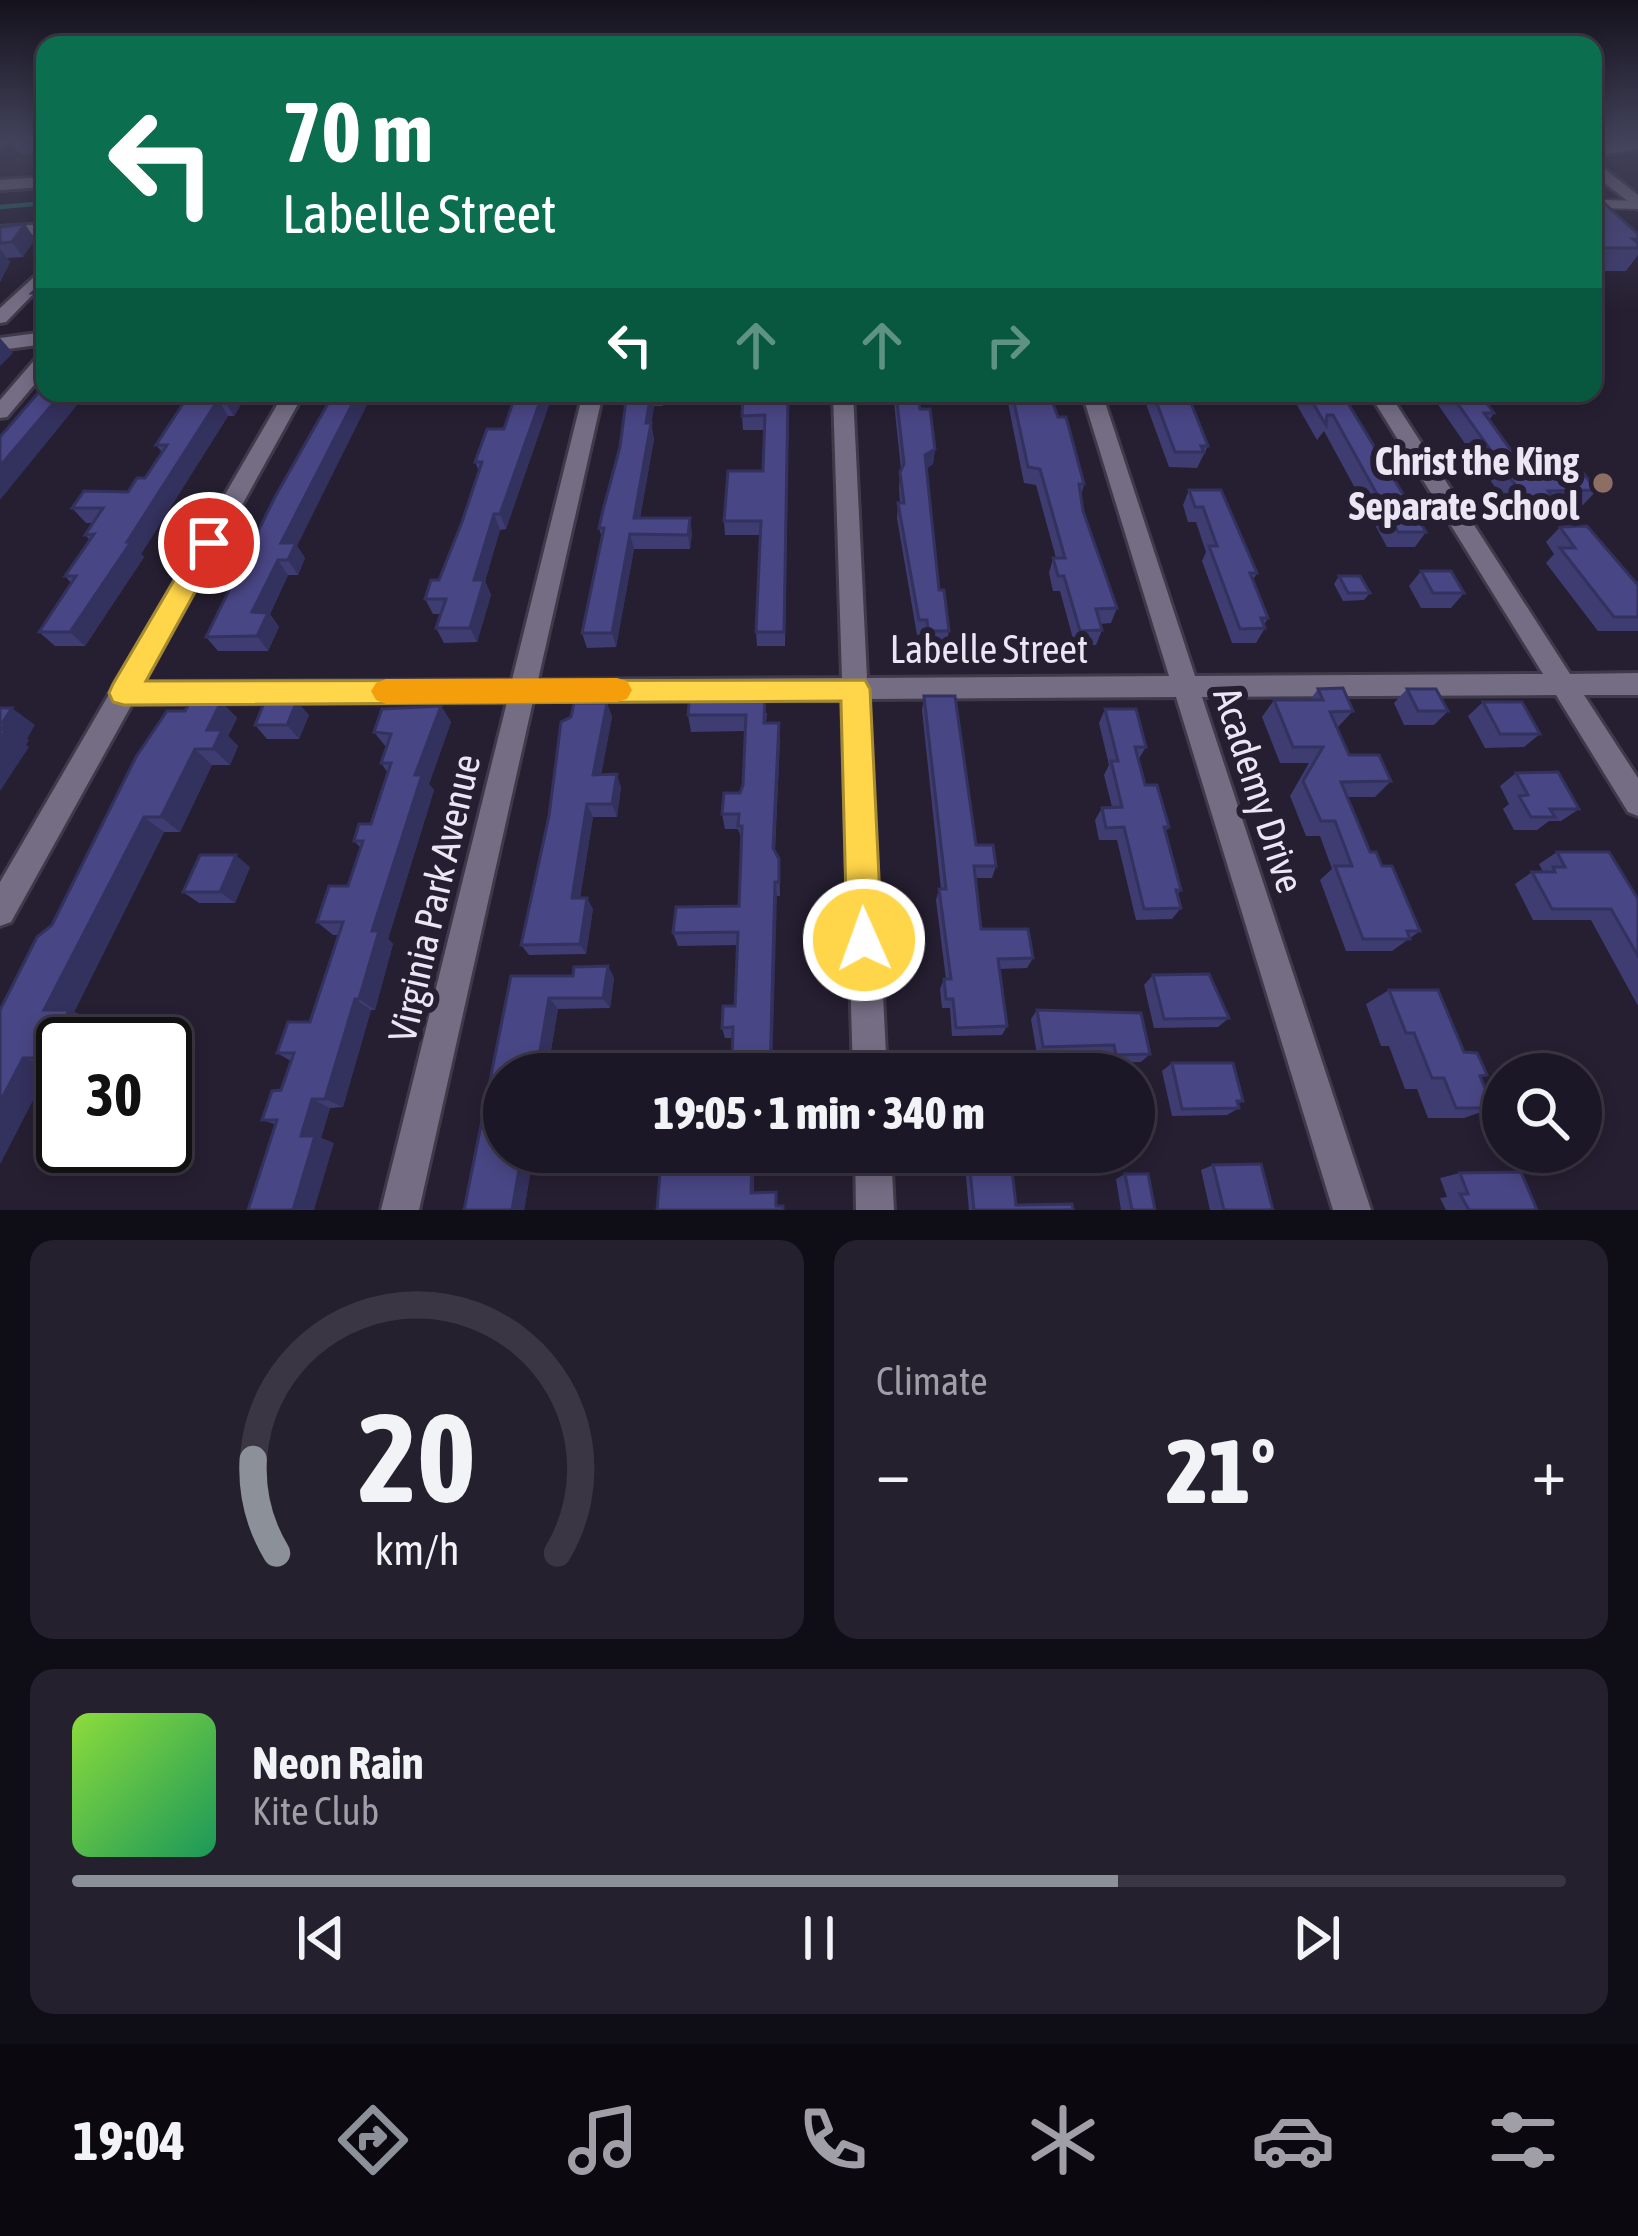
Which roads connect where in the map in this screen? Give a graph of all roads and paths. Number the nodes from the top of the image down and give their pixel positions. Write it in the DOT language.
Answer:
graph roads {
  1 [pos="1636,200"];
  2 [pos="1604,204"];
  3 [pos="36,230"];
  4 [pos="0,232"];
  5 [pos="36,281"];
  6 [pos="0,318"];
  7 [pos="36,339"];
  8 [pos="0,344"];
  9 [pos="36,370"];
  10 [pos="289,402"];
  11 [pos="591,402"];
  12 [pos="843,402"];
  13 [pos="1095,402"];
  14 [pos="1384,402"];
  15 [pos="0,412"];
  16 [pos="1638,684"];
  17 [pos="1563,685"];
  18 [pos="1186,686"];
  19 [pos="855,689"];
  20 [pos="523,691"];
  21 [pos="124,693"];
  22 [pos="1638,802"];
  23 [pos="0,911"];
  24 [pos="869,1053"];
  25 [pos="874,1173"];
  26 [pos="400,1210"];
  27 [pos="875,1210"];
  28 [pos="1352,1210"];
  1 -- 2 [label="lane"];
  3 -- 4 [label="street"];
  5 -- 6 [label="street"];
  7 -- 8 [label="street"];
  9 -- 15 [label="street"];
  10 -- 21 [label="street"];
  11 -- 20 [label="street, Virginia Park Avenue"];
  12 -- 19 [label="street"];
  13 -- 18 [label="street, Academy Drive"];
  14 -- 17 [label="street"];
  16 -- 17 [label="street, Labelle Street"];
  17 -- 18 [label="street, Labelle Street"];
  17 -- 22 [label="street"];
  18 -- 19 [label="street, Labelle Street"];
  18 -- 28 [label="street, Academy Drive"];
  19 -- 20 [label="street, Labelle Street"];
  19 -- 24 [label="street"];
  20 -- 21 [label="street, Labelle Street"];
  20 -- 26 [label="street, Virginia Park Avenue"];
  21 -- 23 [label="street"];
  25 -- 27 [label="street"];
}
